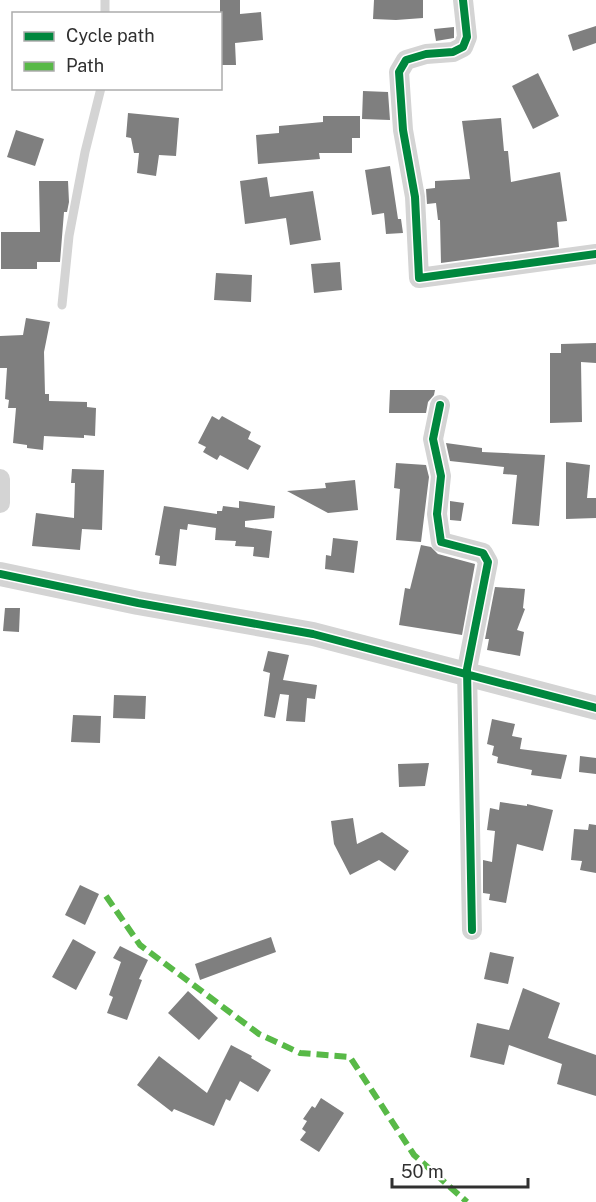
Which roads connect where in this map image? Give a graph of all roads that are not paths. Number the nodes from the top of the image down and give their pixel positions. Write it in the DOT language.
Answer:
graph roads {
  1 [pos="464,0"];
  2 [pos="100,90"];
  3 [pos="596,254"];
  4 [pos="62,305"];
  5 [pos="440,405"];
  6 [pos="0,479"];
  7 [pos="0,503"];
  8 [pos="0,572"];
  9 [pos="596,708"];
  10 [pos="472,930"];
  1 -- 3 [label="street"];
  2 -- 4 [label="lane"];
  5 -- 10 [label="street"];
  6 -- 7 [label="street"];
  8 -- 9 [label="street"];
}
